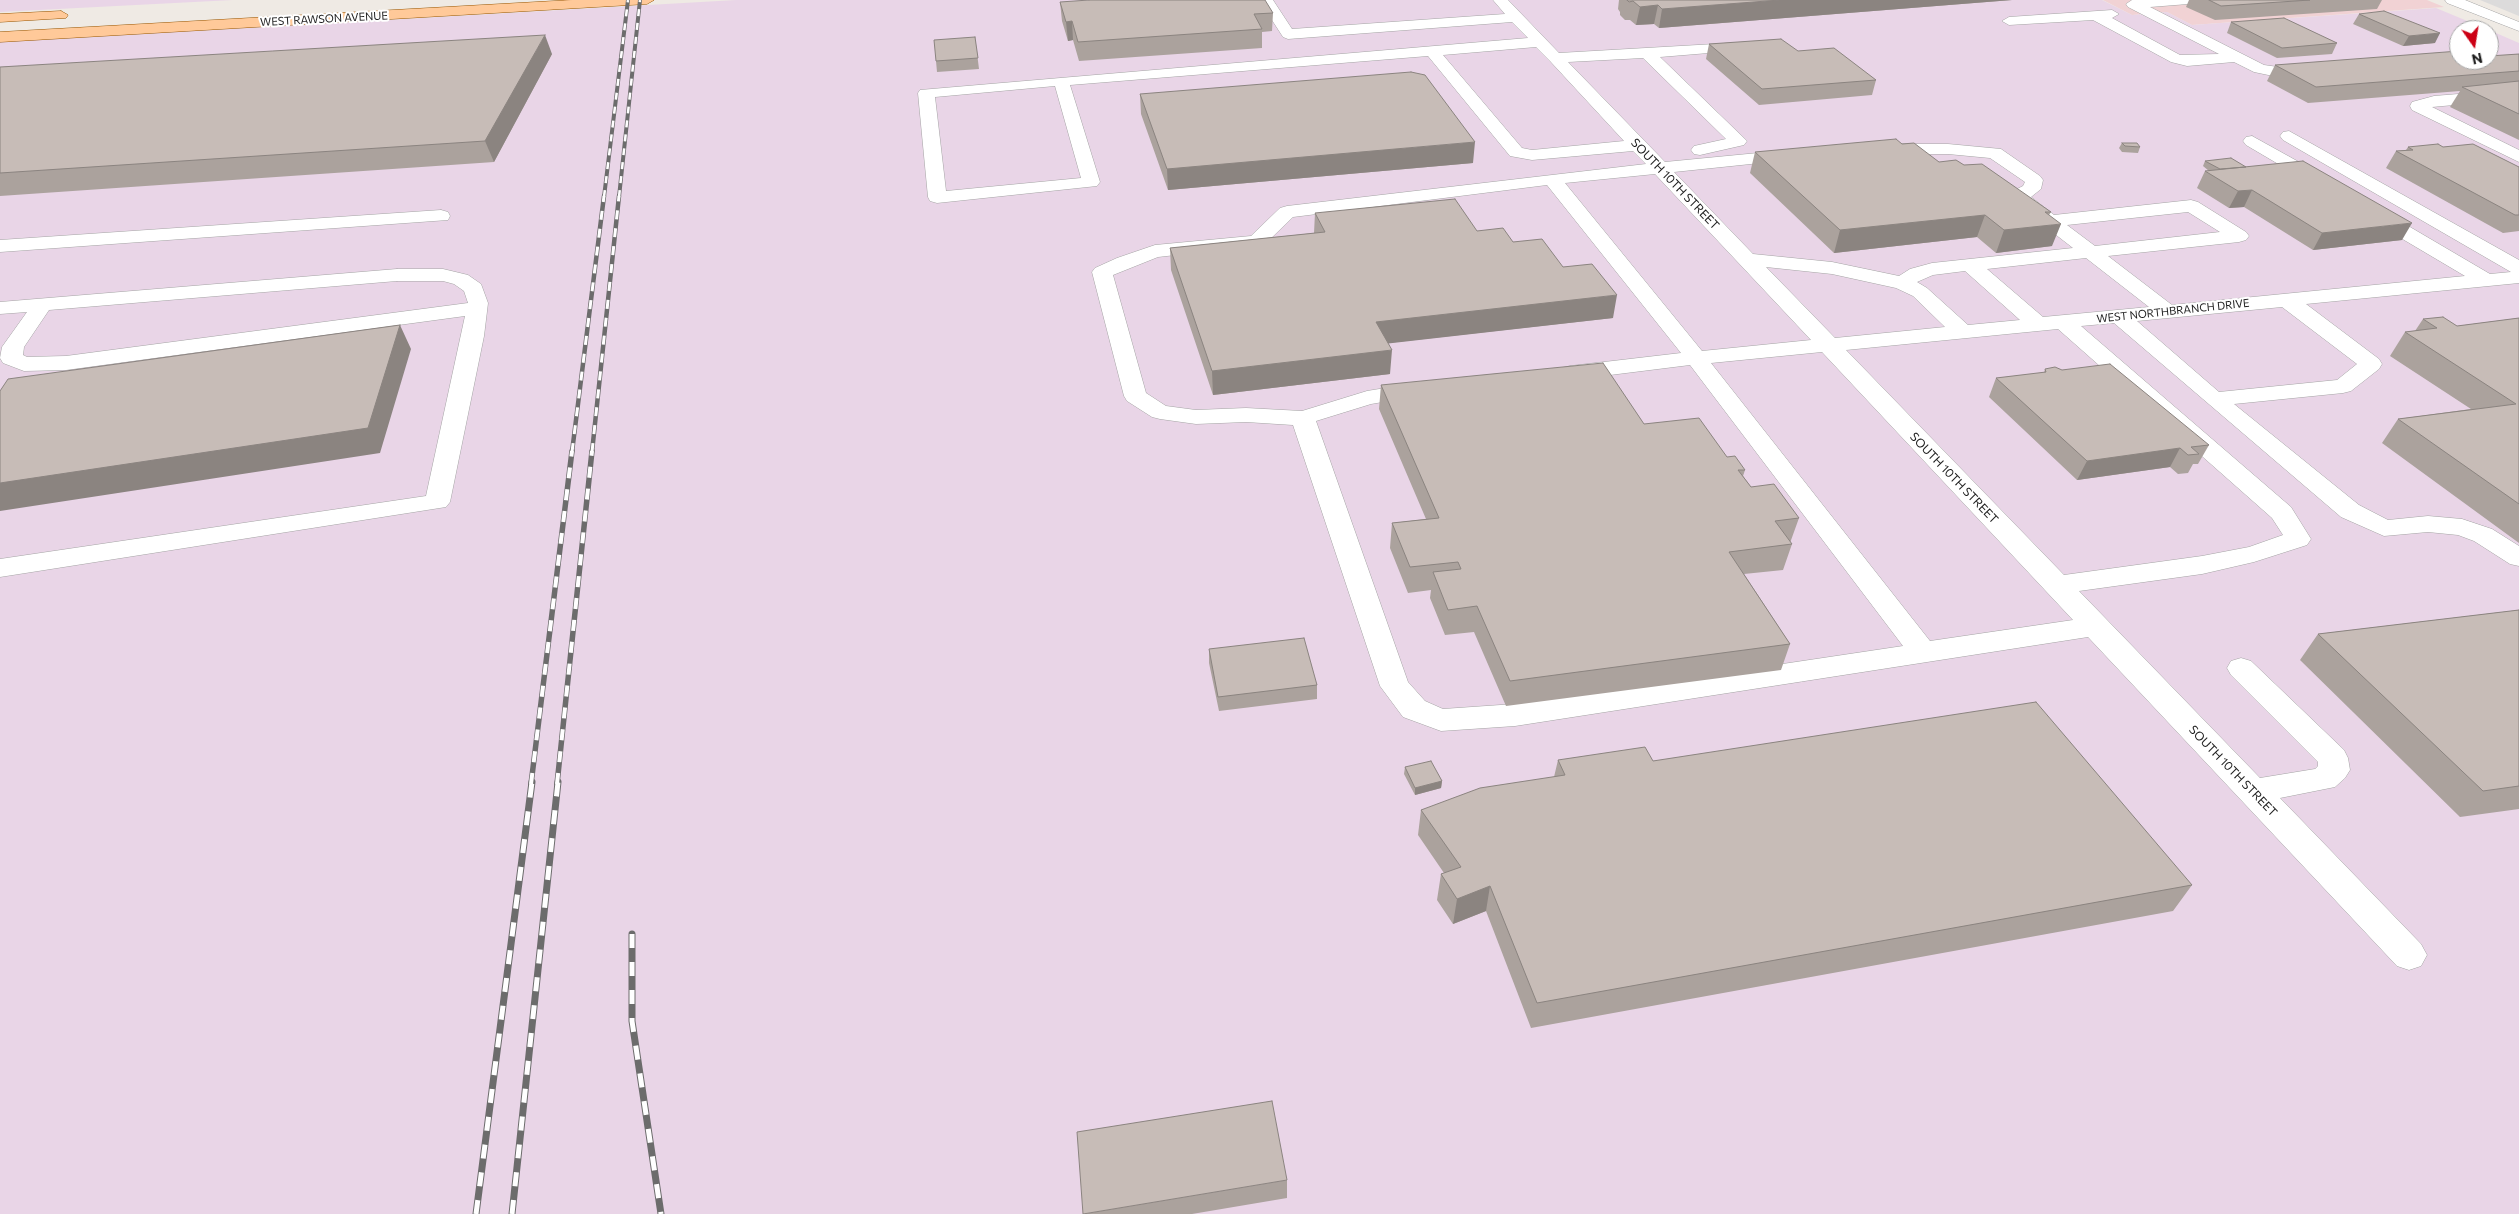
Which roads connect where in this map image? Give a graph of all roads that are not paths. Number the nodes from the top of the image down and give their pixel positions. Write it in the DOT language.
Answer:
graph roads {
  1 [pos="647,0"];
  2 [pos="1266,0"];
  3 [pos="2188,0"];
  4 [pos="2452,0"];
  5 [pos="2135,5"];
  6 [pos="1508,9"];
  7 [pos="75,14"];
  8 [pos="2095,15"];
  9 [pos="0,18"];
  10 [pos="2009,21"];
  11 [pos="2519,28"];
  12 [pos="0,37"];
  13 [pos="1750,45"];
  14 [pos="1547,50"];
  15 [pos="1432,51"];
  16 [pos="1647,53"];
  17 [pos="2237,57"];
  18 [pos="2326,69"];
  19 [pos="1449,72"];
  20 [pos="1430,74"];
  21 [pos="1061,81"];
  22 [pos="2519,94"];
  23 [pos="2290,136"];
  24 [pos="2252,141"];
  25 [pos="1865,150"];
  26 [pos="1810,153"];
  27 [pos="1649,156"];
  28 [pos="2519,157"];
  29 [pos="1552,179"];
  30 [pos="2338,192"];
  31 [pos="2355,202"];
  32 [pos="440,216"];
  33 [pos="2048,221"];
  34 [pos="0,246"];
  35 [pos="2089,252"];
  36 [pos="1746,259"];
  37 [pos="1970,265"];
  38 [pos="2519,268"];
  39 [pos="2519,277"];
  40 [pos="2486,280"];
  41 [pos="1902,283"];
  42 [pos="2287,300"];
  43 [pos="43,304"];
  44 [pos="0,308"];
  45 [pos="477,308"];
  46 [pos="2167,312"];
  47 [pos="2118,316"];
  48 [pos="2063,322"];
  49 [pos="2038,324"];
  50 [pos="1962,332"];
  51 [pos="1828,345"];
  52 [pos="1696,358"];
  53 [pos="1550,375"];
  54 [pos="1436,388"];
  55 [pos="2214,399"];
  56 [pos="1303,418"];
  57 [pos="2519,558"];
  58 [pos="0,568"];
  59 [pos="2057,585"];
  60 [pos="2095,626"];
  61 [pos="1923,652"];
  62 [pos="2241,668"];
  63 [pos="2253,791"];
  64 [pos="2408,955"];
  1 -- 12 [label="main road, WEST RAWSON AVENUE"];
  2 -- 6 [label="street"];
  3 -- 5 [label="street"];
  4 -- 11 [label="street"];
  5 -- 8 [label="street"];
  5 -- 17 [label="street"];
  6 -- 14 [label="street, SOUTH 10TH STREET"];
  7 -- 9 [label="main road"];
  8 -- 10 [label="street"];
  8 -- 17 [label="street"];
  13 -- 16 [label="street"];
  14 -- 15 [label="street"];
  14 -- 16 [label="street"];
  14 -- 27 [label="street, SOUTH 10TH STREET"];
  15 -- 19 [label="street"];
  15 -- 21 [label="street"];
  16 -- 27 [label="street"];
  17 -- 18 [label="street"];
  19 -- 20 [label="street"];
  19 -- 27 [label="street"];
  21 -- 21 [label="street"];
  22 -- 28 [label="street"];
  23 -- 38 [label="street"];
  24 -- 30 [label="street"];
  25 -- 33 [label="street"];
  26 -- 27 [label="street"];
  27 -- 29 [label="street"];
  27 -- 36 [label="street, SOUTH 10TH STREET"];
  29 -- 52 [label="street"];
  29 -- 56 [label="street"];
  31 -- 40 [label="street"];
  32 -- 34 [label="street"];
  33 -- 35 [label="street"];
  33 -- 35 [label="street"];
  35 -- 37 [label="street"];
  35 -- 46 [label="street"];
  36 -- 41 [label="street"];
  36 -- 51 [label="street, SOUTH 10TH STREET"];
  37 -- 41 [label="street"];
  37 -- 49 [label="street"];
  39 -- 40 [label="street, WEST NORTHBRANCH DRIVE"];
  40 -- 42 [label="street, WEST NORTHBRANCH DRIVE"];
  41 -- 50 [label="street"];
  42 -- 46 [label="street, WEST NORTHBRANCH DRIVE"];
  42 -- 55 [label="street"];
  43 -- 44 [label="street"];
  43 -- 45 [label="street"];
  43 -- 45 [label="street"];
  45 -- 58 [label="street"];
  46 -- 47 [label="street, WEST NORTHBRANCH DRIVE"];
  47 -- 48 [label="street, WEST NORTHBRANCH DRIVE"];
  47 -- 55 [label="street"];
  48 -- 49 [label="street, WEST NORTHBRANCH DRIVE"];
  48 -- 59 [label="street"];
  49 -- 50 [label="street, WEST NORTHBRANCH DRIVE"];
  50 -- 51 [label="street, WEST NORTHBRANCH DRIVE"];
  51 -- 52 [label="street, WEST NORTHBRANCH DRIVE"];
  51 -- 59 [label="street, SOUTH 10TH STREET"];
  52 -- 53 [label="street, WEST NORTHBRANCH DRIVE"];
  52 -- 61 [label="street"];
  54 -- 56 [label="street"];
  55 -- 57 [label="street"];
  56 -- 61 [label="street"];
  59 -- 60 [label="street, SOUTH 10TH STREET"];
  60 -- 61 [label="street"];
  60 -- 63 [label="street, SOUTH 10TH STREET"];
  62 -- 63 [label="street"];
  63 -- 64 [label="street, SOUTH 10TH STREET"];
}
